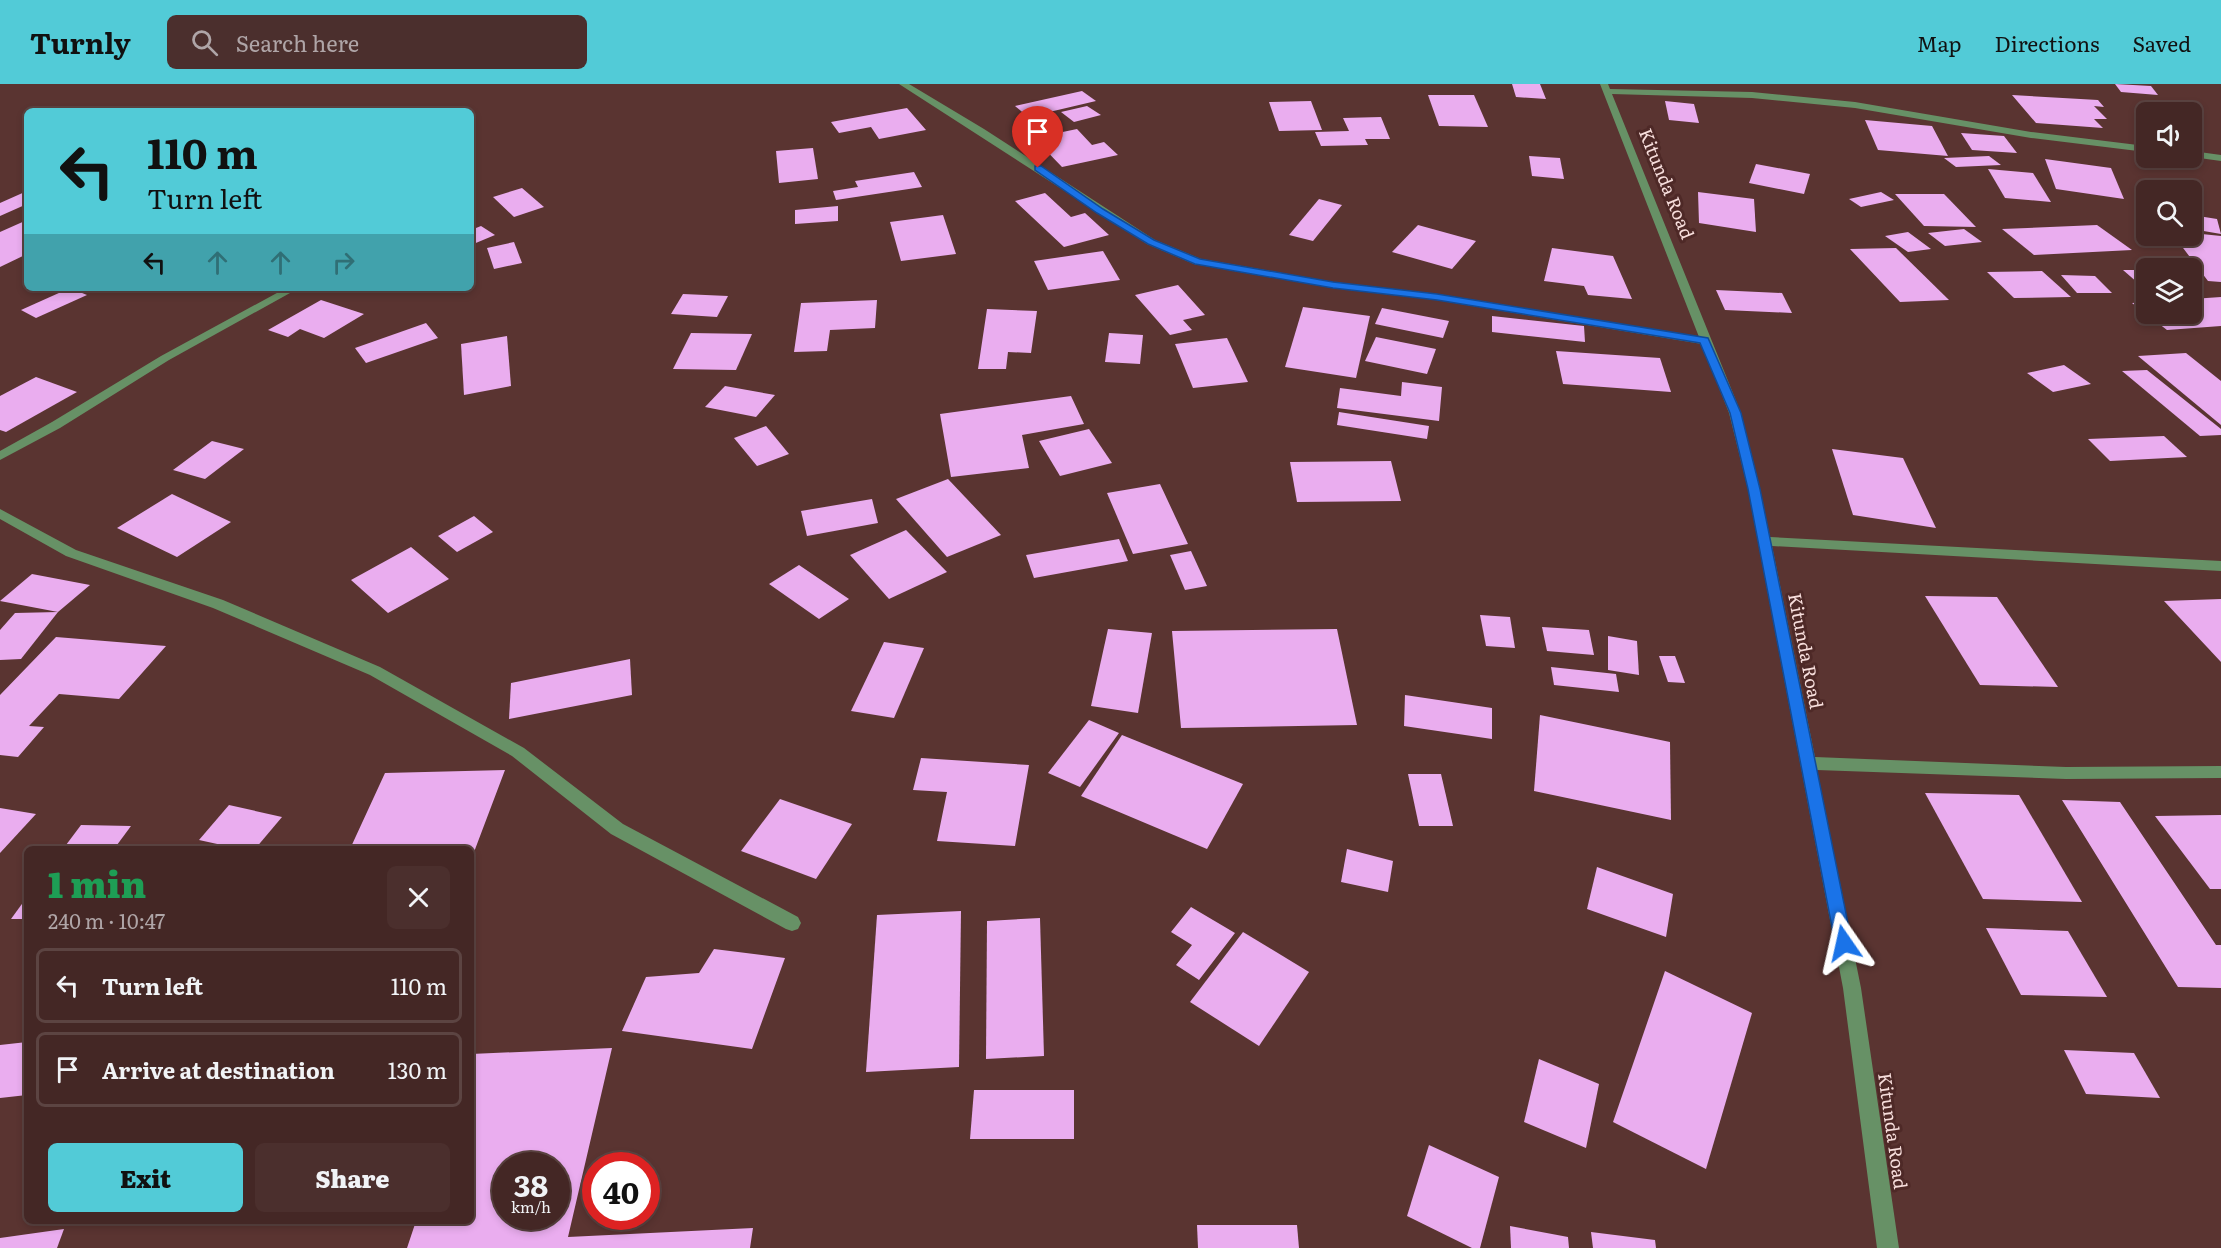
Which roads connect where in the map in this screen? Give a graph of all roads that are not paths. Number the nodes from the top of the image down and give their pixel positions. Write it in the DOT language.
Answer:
graph roads {
  1 [pos="903,84"];
  2 [pos="1606,88"];
  3 [pos="2136,148"];
  4 [pos="2202,156"];
  5 [pos="2221,159"];
  6 [pos="288,291"];
  7 [pos="1705,340"];
  8 [pos="0,456"];
  9 [pos="0,513"];
  10 [pos="1764,541"];
  11 [pos="2221,566"];
  12 [pos="1808,763"];
  13 [pos="2221,772"];
  14 [pos="792,923"];
  15 [pos="1888,1248"];
  1 -- 7 [label="street"];
  2 -- 3 [label="street"];
  2 -- 7 [label="street, Kitunda Road"];
  4 -- 5 [label="street"];
  6 -- 8 [label="street"];
  7 -- 10 [label="street, Kitunda Road"];
  9 -- 14 [label="street"];
  10 -- 11 [label="street"];
  10 -- 12 [label="street, Kitunda Road"];
  12 -- 13 [label="street"];
  12 -- 15 [label="street, Kitunda Road"];
}
